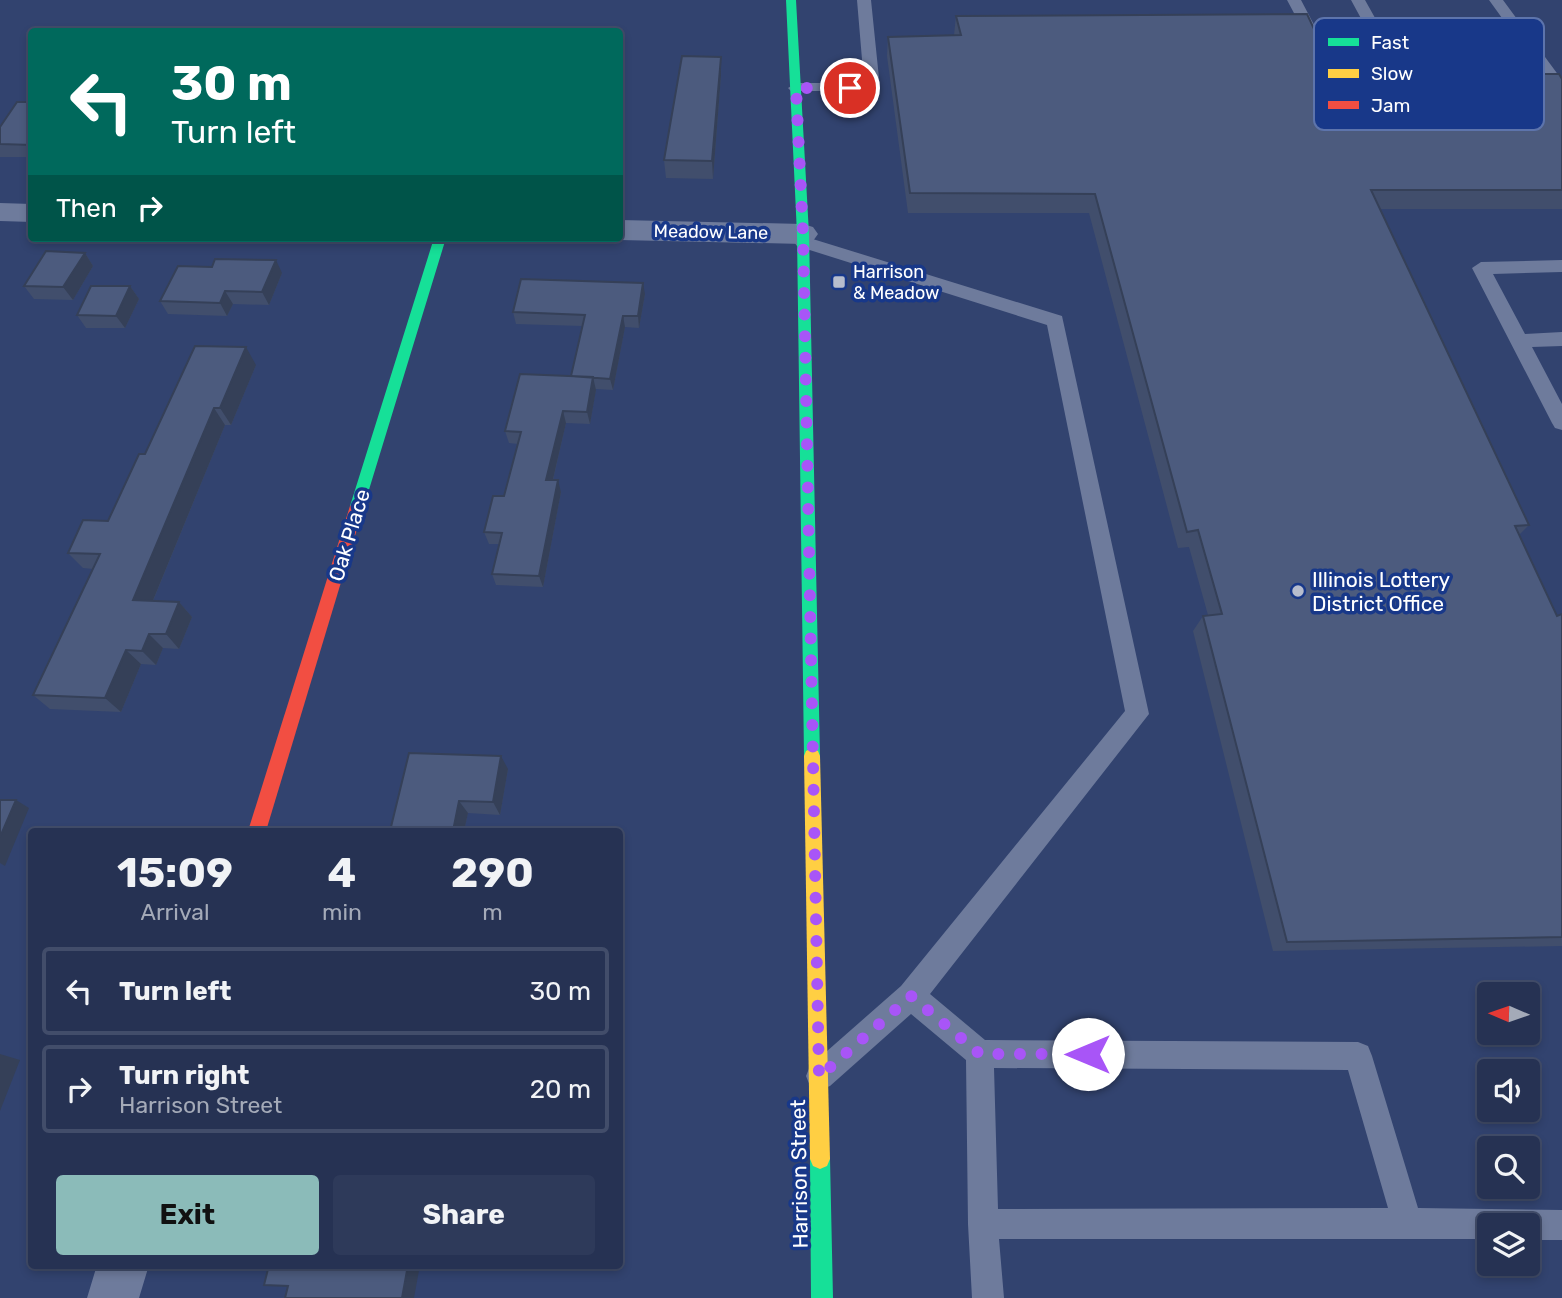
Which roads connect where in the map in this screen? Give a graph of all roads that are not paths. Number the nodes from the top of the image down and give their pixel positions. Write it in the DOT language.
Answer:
graph roads {
  1 [pos="791,0"];
  2 [pos="864,0"];
  3 [pos="1294,0"];
  4 [pos="1357,0"];
  5 [pos="1496,0"];
  6 [pos="1367,18"];
  7 [pos="1509,18"];
  8 [pos="1314,38"];
  9 [pos="1544,67"];
  10 [pos="796,88"];
  11 [pos="1562,92"];
  12 [pos="0,212"];
  13 [pos="28,213"];
  14 [pos="623,230"];
  15 [pos="803,238"];
  16 [pos="439,242"];
  17 [pos="1562,266"];
  18 [pos="1562,339"];
  19 [pos="1519,341"];
  20 [pos="1562,424"];
  21 [pos="258,828"];
  22 [pos="911,996"];
  23 [pos="980,1054"];
  24 [pos="819,1077"];
  25 [pos="1408,1223"];
  26 [pos="983,1224"];
  27 [pos="1562,1225"];
  28 [pos="122,1269"];
  29 [pos="113,1298"];
  30 [pos="822,1298"];
  31 [pos="988,1298"];
  1 -- 10 [label="street, Harrison Street"];
  2 -- 10 [label="lane"];
  3 -- 8 [label="lane"];
  4 -- 6 [label="lane"];
  5 -- 7 [label="lane"];
  9 -- 11 [label="lane"];
  10 -- 15 [label="street, Harrison Street"];
  12 -- 13 [label="street"];
  14 -- 15 [label="street, Meadow Lane"];
  15 -- 22 [label="lane"];
  15 -- 24 [label="street, Harrison Street"];
  16 -- 21 [label="street, Oak Place"];
  17 -- 19 [label="lane"];
  18 -- 19 [label="lane"];
  19 -- 20 [label="lane"];
  22 -- 23 [label="lane"];
  22 -- 24 [label="lane"];
  23 -- 25 [label="lane"];
  23 -- 26 [label="lane"];
  24 -- 30 [label="street, Harrison Street"];
  25 -- 26 [label="lane"];
  25 -- 27 [label="lane"];
  26 -- 31 [label="lane"];
  28 -- 29 [label="street"];
}
